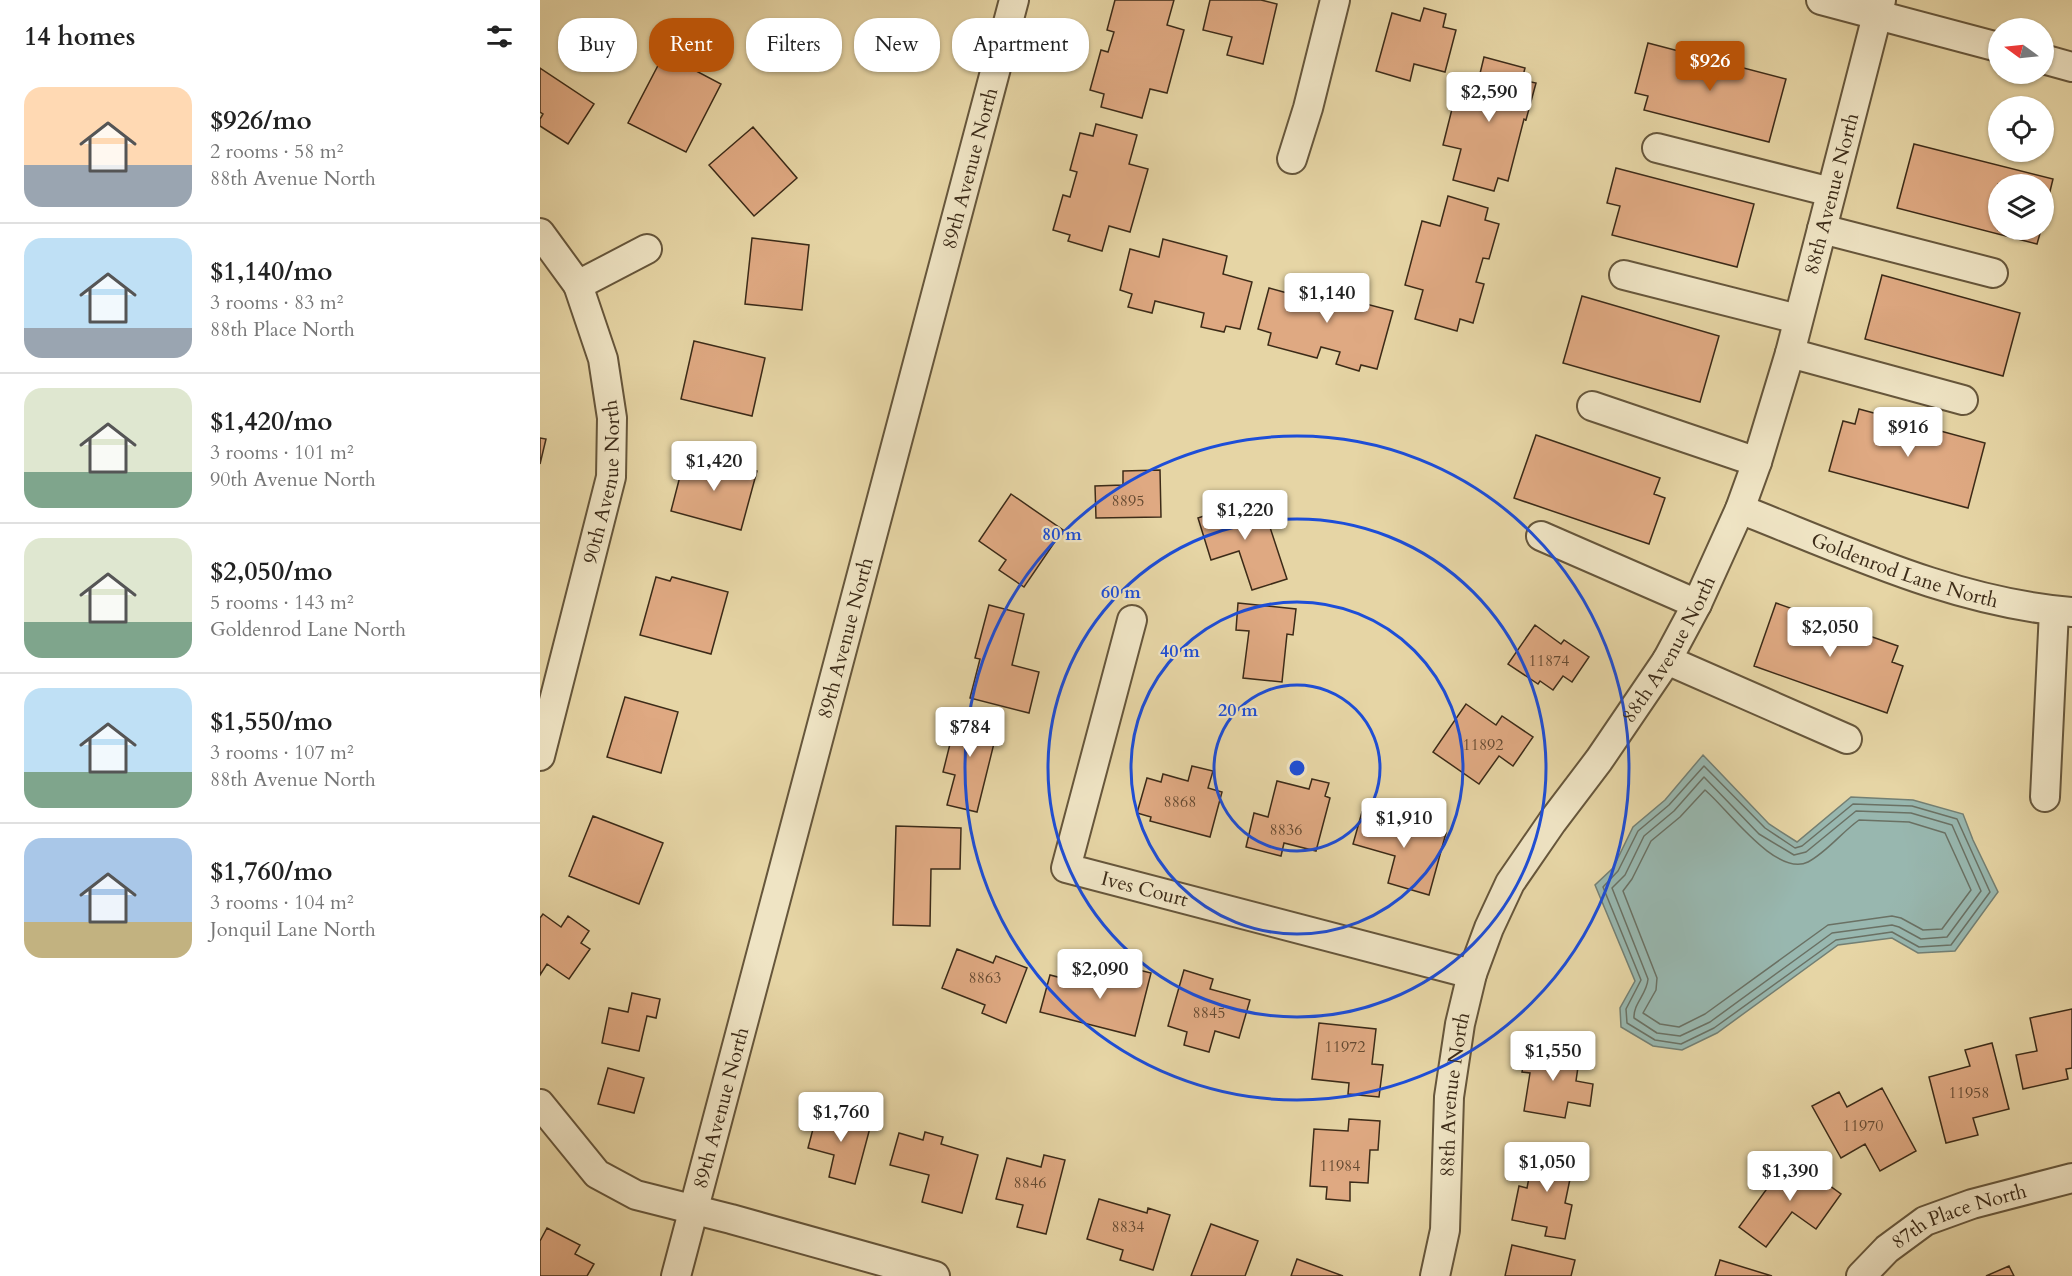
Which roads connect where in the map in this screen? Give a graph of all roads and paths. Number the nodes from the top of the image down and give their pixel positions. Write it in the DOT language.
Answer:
graph roads {
  1 [pos="1014,0"];
  2 [pos="1335,0"];
  3 [pos="1821,0"];
  4 [pos="1879,8"];
  5 [pos="1988,44"];
  6 [pos="2054,62"];
  7 [pos="2072,67"];
  8 [pos="1657,148"];
  9 [pos="1292,159"];
  10 [pos="1831,192"];
  11 [pos="1822,229"];
  12 [pos="540,233"];
  13 [pos="647,249"];
  14 [pos="1994,273"];
  15 [pos="1624,275"];
  16 [pos="578,285"];
  17 [pos="1798,319"];
  18 [pos="1790,354"];
  19 [pos="1963,400"];
  20 [pos="1592,406"];
  21 [pos="1757,462"];
  22 [pos="1740,509"];
  23 [pos="1541,536"];
  24 [pos="1697,604"];
  25 [pos="2063,612"];
  26 [pos="1132,620"];
  27 [pos="1667,660"];
  28 [pos="1847,739"];
  29 [pos="540,756"];
  30 [pos="2045,797"];
  31 [pos="1472,974"];
  32 [pos="540,1104"];
  33 [pos="2072,1178"];
  34 [pos="693,1209"];
  35 [pos="676,1276"];
  36 [pos="935,1276"];
  37 [pos="1435,1276"];
  38 [pos="1861,1276"];
  1 -- 34 [label="street, 89th Avenue North"];
  2 -- 9 [label="street"];
  3 -- 4 [label="street"];
  4 -- 5 [label="street"];
  4 -- 10 [label="street, 88th Avenue North"];
  6 -- 7 [label="street"];
  8 -- 10 [label="street"];
  10 -- 11 [label="street, 88th Avenue North"];
  11 -- 14 [label="street"];
  11 -- 17 [label="street, 88th Avenue North"];
  12 -- 16 [label="street"];
  13 -- 16 [label="street"];
  15 -- 17 [label="street"];
  16 -- 29 [label="street, 90th Avenue North"];
  17 -- 18 [label="street, 88th Avenue North"];
  18 -- 19 [label="street"];
  18 -- 21 [label="street, 88th Avenue North"];
  20 -- 21 [label="street"];
  21 -- 22 [label="street, 88th Avenue North"];
  22 -- 24 [label="street, 88th Avenue North"];
  22 -- 25 [label="street, Goldenrod Lane North"];
  23 -- 24 [label="street"];
  24 -- 27 [label="street, 88th Avenue North"];
  25 -- 30 [label="street"];
  26 -- 31 [label="street, Ives Court"];
  27 -- 28 [label="street"];
  27 -- 31 [label="street, 88th Avenue North"];
  31 -- 37 [label="street, 88th Avenue North"];
  32 -- 34 [label="street"];
  33 -- 38 [label="street, 87th Place North"];
  34 -- 35 [label="street, 89th Avenue North"];
  34 -- 36 [label="street"];
}
